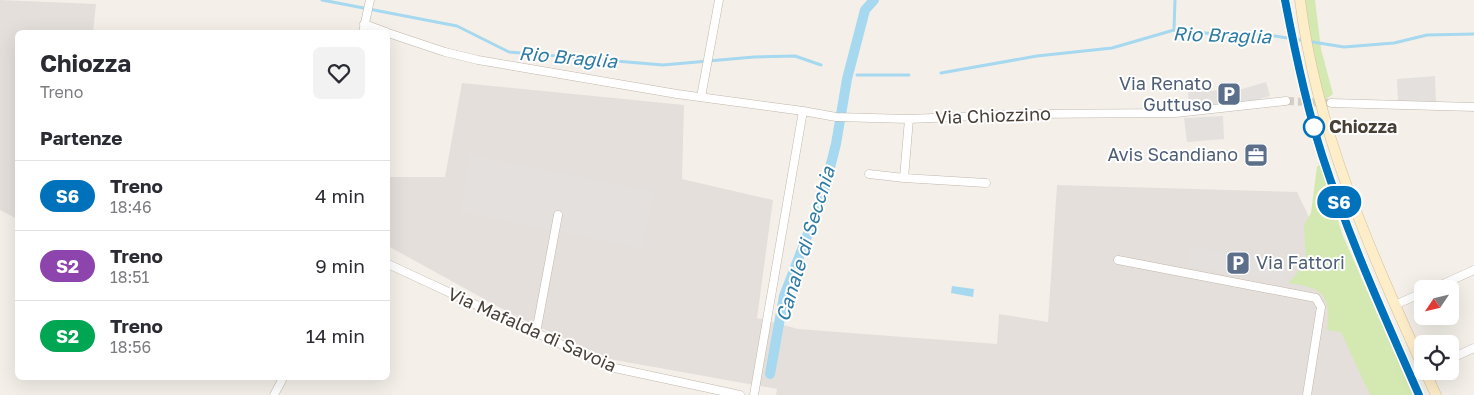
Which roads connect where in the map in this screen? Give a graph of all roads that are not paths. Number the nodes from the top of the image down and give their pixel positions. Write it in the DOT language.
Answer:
graph roads {
  1 [pos="719,0"];
  2 [pos="1300,0"];
  3 [pos="369,2"];
  4 [pos="365,20"];
  5 [pos="363,30"];
  6 [pos="382,30"];
  7 [pos="390,34"];
  8 [pos="701,97"];
  9 [pos="1286,101"];
  10 [pos="1331,103"];
  11 [pos="1474,107"];
  12 [pos="804,110"];
  13 [pos="909,119"];
  14 [pos="869,174"];
  15 [pos="904,178"];
  16 [pos="986,183"];
  17 [pos="558,215"];
  18 [pos="1118,260"];
  19 [pos="390,265"];
  20 [pos="1474,270"];
  21 [pos="1452,280"];
  22 [pos="1414,297"];
  23 [pos="1395,306"];
  24 [pos="536,334"];
  25 [pos="1414,348"];
  26 [pos="1474,348"];
  27 [pos="1459,355"];
  28 [pos="282,380"];
  29 [pos="1429,380"];
  30 [pos="274,395"];
  31 [pos="740,395"];
  32 [pos="754,395"];
  33 [pos="1307,395"];
  34 [pos="1436,395"];
  1 -- 8 [label="street"];
  2 -- 23 [label="main road"];
  3 -- 4 [label="street"];
  4 -- 5 [label="street"];
  4 -- 6 [label="street, Via Chiozzino"];
  7 -- 8 [label="street, Via Chiozzino"];
  8 -- 12 [label="street, Via Chiozzino"];
  9 -- 13 [label="street, Via Chiozzino"];
  10 -- 11 [label="street"];
  12 -- 13 [label="street, Via Chiozzino"];
  12 -- 32 [label="street"];
  13 -- 15 [label="street"];
  14 -- 15 [label="street"];
  15 -- 16 [label="street"];
  17 -- 24 [label="street"];
  18 -- 33 [label="street"];
  19 -- 24 [label="street, Via Mafalda di Savoia"];
  20 -- 21 [label="street"];
  22 -- 23 [label="street"];
  23 -- 25 [label="main road"];
  24 -- 31 [label="street, Via Mafalda di Savoia"];
  26 -- 27 [label="street"];
  28 -- 30 [label="street"];
  29 -- 34 [label="main road"];
}
